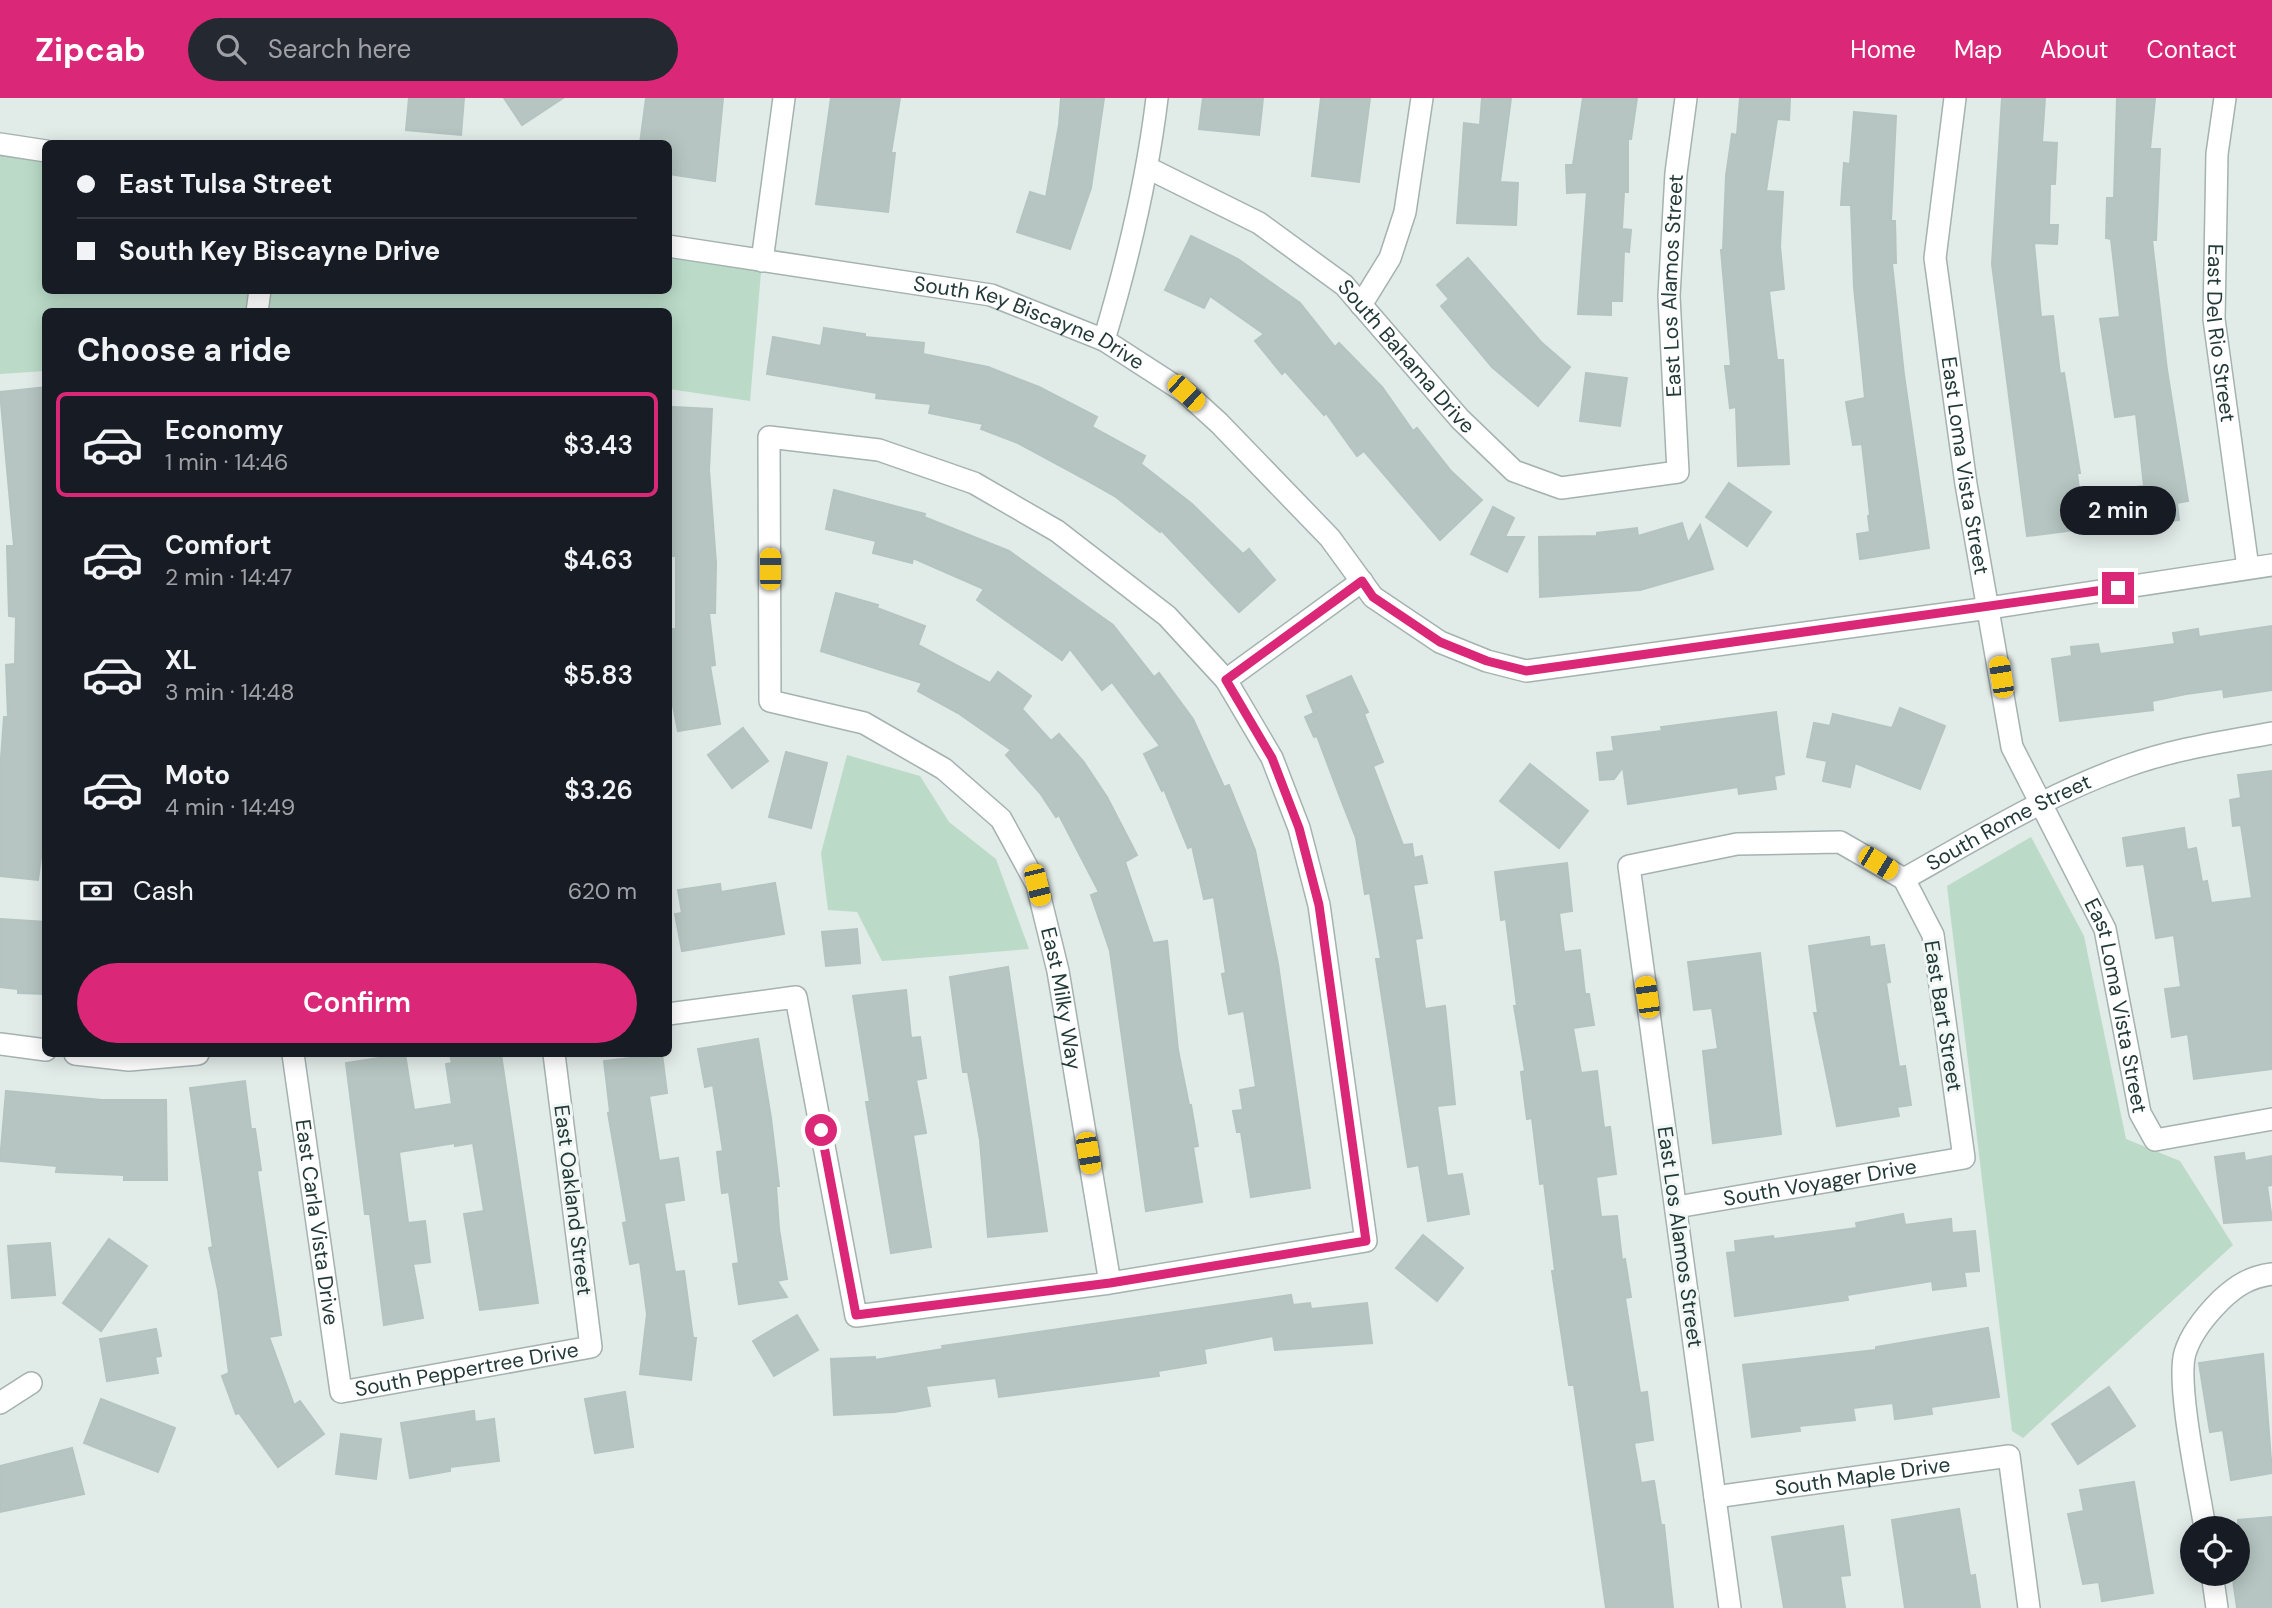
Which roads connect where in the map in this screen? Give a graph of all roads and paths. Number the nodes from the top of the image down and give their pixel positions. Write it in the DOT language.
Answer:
graph roads {
  1 [pos="784,98"];
  2 [pos="1157,98"];
  3 [pos="1422,98"];
  4 [pos="1686,98"];
  5 [pos="1955,98"];
  6 [pos="2225,98"];
  7 [pos="0,145"];
  8 [pos="42,150"];
  9 [pos="1148,168"];
  10 [pos="672,247"];
  11 [pos="762,261"];
  12 [pos="1361,305"];
  13 [pos="1104,340"];
  14 [pos="1678,472"];
  15 [pos="2272,565"];
  16 [pos="2248,568"];
  17 [pos="1362,581"];
  18 [pos="1989,608"];
  19 [pos="1226,680"];
  20 [pos="2272,733"];
  21 [pos="2039,802"];
  22 [pos="1629,866"];
  23 [pos="1904,879"];
  24 [pos="672,1013"];
  25 [pos="0,1044"];
  26 [pos="42,1049"];
  27 [pos="102,1057"];
  28 [pos="164,1057"];
  29 [pos="293,1057"];
  30 [pos="554,1057"];
  31 [pos="2272,1119"];
  32 [pos="1964,1158"];
  33 [pos="1677,1207"];
  34 [pos="2272,1273"];
  35 [pos="1110,1283"];
  36 [pos="591,1347"];
  37 [pos="31,1383"];
  38 [pos="341,1392"];
  39 [pos="0,1403"];
  40 [pos="1715,1497"];
  41 [pos="2203,1516"];
  42 [pos="2214,1586"];
  43 [pos="1730,1608"];
  44 [pos="2029,1608"];
  45 [pos="2217,1608"];
  1 -- 11 [label="street"];
  2 -- 9 [label="street"];
  3 -- 12 [label="street"];
  4 -- 14 [label="street, East Los Alamos Street"];
  5 -- 18 [label="street, East Loma Vista Street"];
  6 -- 16 [label="street, East Del Rio Street"];
  7 -- 8 [label="street"];
  9 -- 12 [label="street, South Bahama Drive"];
  9 -- 13 [label="street"];
  10 -- 11 [label="street, South Key Biscayne Drive"];
  11 -- 13 [label="street, South Key Biscayne Drive"];
  12 -- 14 [label="street, South Bahama Drive"];
  13 -- 17 [label="street, South Key Biscayne Drive"];
  15 -- 16 [label="street, South Key Biscayne Drive"];
  16 -- 18 [label="street, South Key Biscayne Drive"];
  17 -- 18 [label="street, South Key Biscayne Drive"];
  17 -- 19 [label="street"];
  18 -- 21 [label="street, East Loma Vista Street"];
  19 -- 35 [label="street"];
  19 -- 35 [label="street, East Milky Way"];
  20 -- 21 [label="street, South Rome Street"];
  21 -- 23 [label="street, South Rome Street"];
  21 -- 31 [label="street, East Loma Vista Street"];
  22 -- 23 [label="street, South Rome Street"];
  22 -- 33 [label="street, East Los Alamos Street"];
  23 -- 32 [label="street, East Bart Street"];
  24 -- 35 [label="street"];
  25 -- 26 [label="street"];
  27 -- 28 [label="street"];
  29 -- 38 [label="street, East Carla Vista Drive"];
  30 -- 36 [label="street, East Oakland Street"];
  32 -- 33 [label="street, South Voyager Drive"];
  33 -- 40 [label="street, East Los Alamos Street"];
  34 -- 41 [label="street"];
  36 -- 38 [label="street, South Peppertree Drive"];
  37 -- 39 [label="street"];
  40 -- 43 [label="street, East Los Alamos Street"];
  40 -- 44 [label="street, South Maple Drive"];
  42 -- 45 [label="street"];
}
